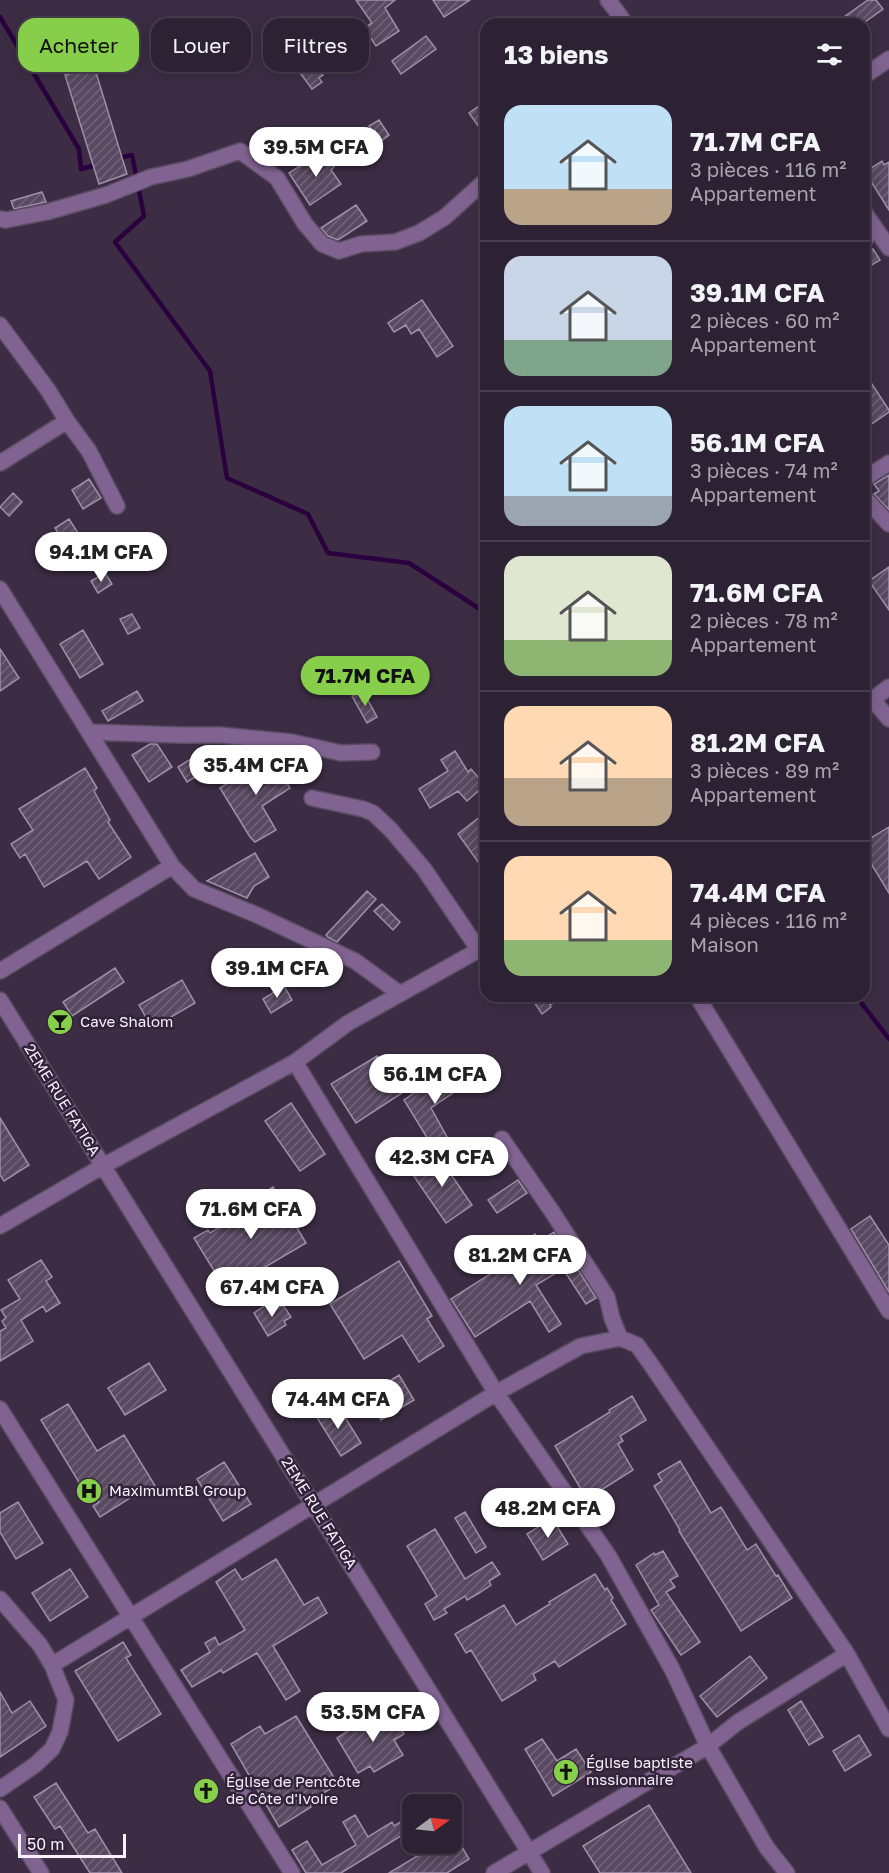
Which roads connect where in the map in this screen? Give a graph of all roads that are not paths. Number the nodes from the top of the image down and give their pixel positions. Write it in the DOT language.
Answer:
graph roads {
  1 [pos="608,0"];
  2 [pos="622,18"];
  3 [pos="889,59"];
  4 [pos="870,72"];
  5 [pos="480,185"];
  6 [pos="0,219"];
  7 [pos="870,221"];
  8 [pos="874,227"];
  9 [pos="870,233"];
  10 [pos="889,248"];
  11 [pos="0,325"];
  12 [pos="67,421"];
  13 [pos="0,463"];
  14 [pos="889,463"];
  15 [pos="870,475"];
  16 [pos="870,503"];
  17 [pos="117,506"];
  18 [pos="889,524"];
  19 [pos="0,589"];
  20 [pos="889,687"];
  21 [pos="870,701"];
  22 [pos="870,704"];
  23 [pos="889,719"];
  24 [pos="89,732"];
  25 [pos="372,752"];
  26 [pos="312,798"];
  27 [pos="172,866"];
  28 [pos="480,945"];
  29 [pos="480,949"];
  30 [pos="0,971"];
  31 [pos="399,993"];
  32 [pos="0,1000"];
  33 [pos="701,1002"];
  34 [pos="295,1062"];
  35 [pos="502,1139"];
  36 [pos="103,1166"];
  37 [pos="0,1226"];
  38 [pos="889,1311"];
  39 [pos="620,1338"];
  40 [pos="496,1393"];
  41 [pos="0,1409"];
  42 [pos="313,1504"];
  43 [pos="0,1599"];
  44 [pos="130,1617"];
  45 [pos="847,1654"];
  46 [pos="52,1665"];
  47 [pos="889,1730"];
  48 [pos="708,1746"];
  49 [pos="0,1789"];
  50 [pos="0,1808"];
  51 [pos="529,1852"];
  52 [pos="41,1873"];
  53 [pos="292,1873"];
  54 [pos="494,1873"];
  55 [pos="542,1873"];
  56 [pos="788,1873"];
  1 -- 2 [label="street"];
  3 -- 4 [label="street"];
  5 -- 6 [label="street"];
  7 -- 8 [label="street"];
  8 -- 9 [label="street"];
  8 -- 10 [label="street"];
  11 -- 12 [label="street"];
  12 -- 13 [label="street"];
  12 -- 17 [label="street"];
  14 -- 15 [label="street"];
  16 -- 18 [label="street"];
  19 -- 24 [label="street"];
  20 -- 21 [label="street"];
  22 -- 23 [label="street"];
  24 -- 25 [label="street"];
  24 -- 27 [label="street"];
  26 -- 28 [label="street"];
  27 -- 30 [label="street"];
  27 -- 31 [label="street"];
  29 -- 31 [label="street"];
  31 -- 34 [label="street"];
  32 -- 36 [label="street, 2EME RUE FATIGA"];
  33 -- 38 [label="street"];
  34 -- 36 [label="street"];
  34 -- 40 [label="street"];
  35 -- 39 [label="street"];
  36 -- 37 [label="street"];
  36 -- 42 [label="street, 2EME RUE FATIGA"];
  39 -- 40 [label="street"];
  39 -- 45 [label="street"];
  40 -- 42 [label="street"];
  40 -- 48 [label="street"];
  41 -- 44 [label="street"];
  42 -- 44 [label="street"];
  42 -- 51 [label="street, 2EME RUE FATIGA"];
  43 -- 46 [label="street"];
  44 -- 46 [label="street"];
  44 -- 53 [label="street"];
  45 -- 47 [label="street"];
  45 -- 48 [label="street"];
  46 -- 49 [label="street"];
  48 -- 51 [label="street"];
  48 -- 56 [label="street"];
  50 -- 52 [label="street"];
  51 -- 54 [label="street"];
  51 -- 55 [label="street, 2EME RUE FATIGA"];
}
